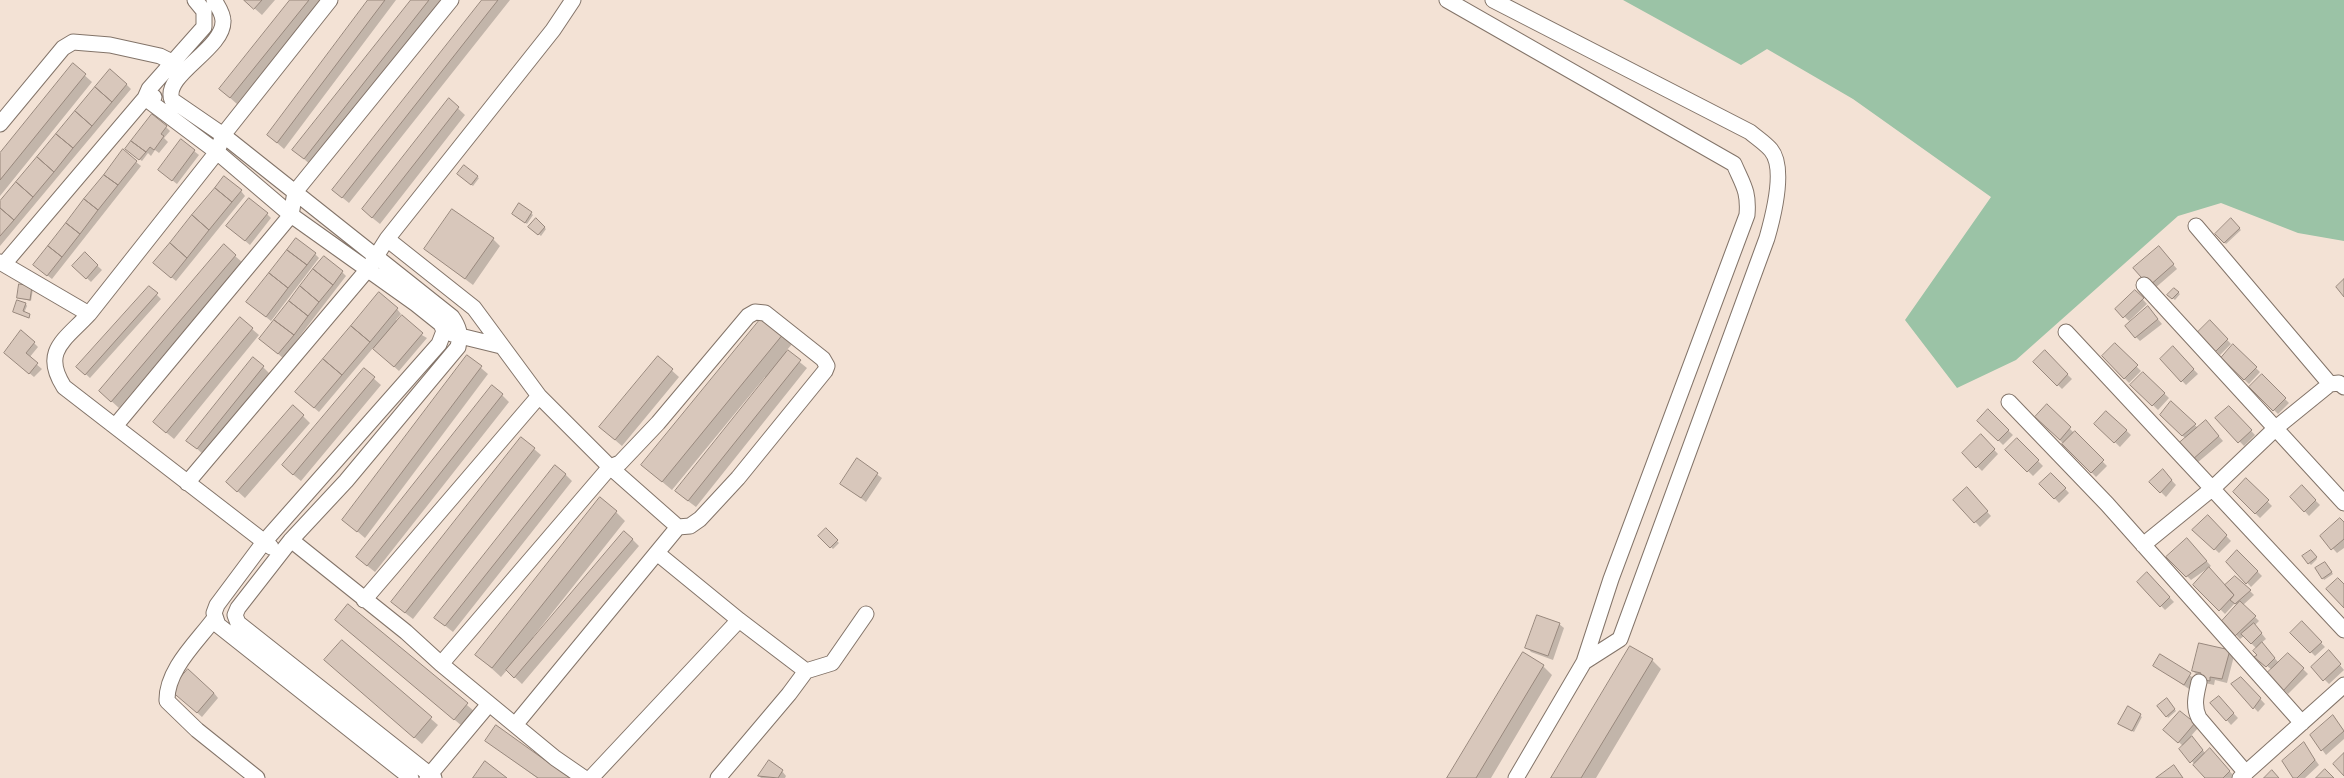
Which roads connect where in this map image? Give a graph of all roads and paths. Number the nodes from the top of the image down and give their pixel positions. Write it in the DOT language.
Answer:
graph roads {
  1 [pos="195,0"];
  2 [pos="214,0"];
  3 [pos="330,0"];
  4 [pos="451,0"];
  5 [pos="573,0"];
  6 [pos="1447,0"];
  7 [pos="1493,0"];
  8 [pos="172,62"];
  9 [pos="182,75"];
  10 [pos="170,96"];
  11 [pos="145,98"];
  12 [pos="0,124"];
  13 [pos="223,135"];
  14 [pos="216,152"];
  15 [pos="295,192"];
  16 [pos="291,215"];
  17 [pos="2196,226"];
  18 [pos="387,239"];
  19 [pos="2,263"];
  20 [pos="372,263"];
  21 [pos="2144,285"];
  22 [pos="89,314"];
  23 [pos="444,331"];
  24 [pos="2066,332"];
  25 [pos="460,337"];
  26 [pos="501,346"];
  27 [pos="2337,385"];
  28 [pos="539,396"];
  29 [pos="2009,402"];
  30 [pos="116,425"];
  31 [pos="2276,427"];
  32 [pos="610,467"];
  33 [pos="188,483"];
  34 [pos="2213,488"];
  35 [pos="2344,502"];
  36 [pos="678,527"];
  37 [pos="292,540"];
  38 [pos="264,542"];
  39 [pos="2143,545"];
  40 [pos="657,553"];
  41 [pos="280,554"];
  42 [pos="364,600"];
  43 [pos="866,614"];
  44 [pos="214,619"];
  45 [pos="739,620"];
  46 [pos="2344,630"];
  47 [pos="1584,662"];
  48 [pos="441,664"];
  49 [pos="806,671"];
  50 [pos="2198,682"];
  51 [pos="2344,684"];
  52 [pos="489,704"];
  53 [pos="2302,723"];
  54 [pos="515,725"];
  55 [pos="2243,775"];
  56 [pos="430,777"];
  57 [pos="257,778"];
  58 [pos="411,778"];
  59 [pos="584,778"];
  60 [pos="591,778"];
  61 [pos="718,778"];
  62 [pos="1516,778"];
  1 -- 8 [label="street"];
  2 -- 9 [label="street"];
  3 -- 13 [label="street"];
  4 -- 15 [label="street"];
  5 -- 18 [label="street"];
  6 -- 47 [label="street"];
  7 -- 47 [label="street"];
  8 -- 9 [label="street"];
  8 -- 11 [label="street"];
  8 -- 12 [label="street"];
  9 -- 10 [label="street"];
  10 -- 11 [label="street"];
  10 -- 13 [label="street"];
  11 -- 14 [label="street"];
  11 -- 19 [label="street"];
  13 -- 14 [label="street"];
  13 -- 15 [label="street"];
  14 -- 16 [label="street"];
  14 -- 22 [label="street"];
  15 -- 16 [label="street"];
  15 -- 20 [label="street"];
  16 -- 20 [label="street"];
  16 -- 30 [label="street"];
  17 -- 27 [label="street"];
  18 -- 20 [label="street"];
  18 -- 26 [label="street"];
  19 -- 22 [label="street"];
  20 -- 23 [label="street"];
  20 -- 25 [label="street"];
  20 -- 33 [label="street"];
  21 -- 31 [label="street"];
  22 -- 30 [label="street"];
  23 -- 25 [label="street"];
  23 -- 38 [label="street"];
  24 -- 34 [label="street"];
  25 -- 26 [label="street"];
  25 -- 37 [label="street"];
  26 -- 28 [label="street"];
  27 -- 31 [label="street"];
  28 -- 32 [label="street"];
  28 -- 42 [label="street"];
  29 -- 39 [label="street"];
  30 -- 33 [label="street"];
  31 -- 34 [label="street"];
  31 -- 35 [label="street"];
  32 -- 36 [label="street"];
  32 -- 36 [label="street"];
  32 -- 48 [label="street"];
  33 -- 38 [label="street"];
  34 -- 39 [label="street"];
  34 -- 46 [label="street"];
  36 -- 40 [label="street"];
  37 -- 41 [label="street"];
  37 -- 42 [label="street"];
  38 -- 41 [label="street"];
  38 -- 44 [label="street"];
  39 -- 53 [label="street"];
  40 -- 45 [label="street"];
  40 -- 54 [label="street"];
  41 -- 56 [label="street"];
  42 -- 48 [label="street"];
  43 -- 49 [label="street"];
  44 -- 57 [label="street"];
  44 -- 58 [label="street"];
  45 -- 49 [label="street"];
  45 -- 60 [label="street"];
  47 -- 62 [label="street"];
  48 -- 52 [label="street"];
  49 -- 61 [label="street"];
  50 -- 55 [label="street"];
  51 -- 53 [label="street"];
  52 -- 54 [label="street"];
  52 -- 56 [label="street"];
  53 -- 55 [label="street"];
  54 -- 59 [label="street"];
}
